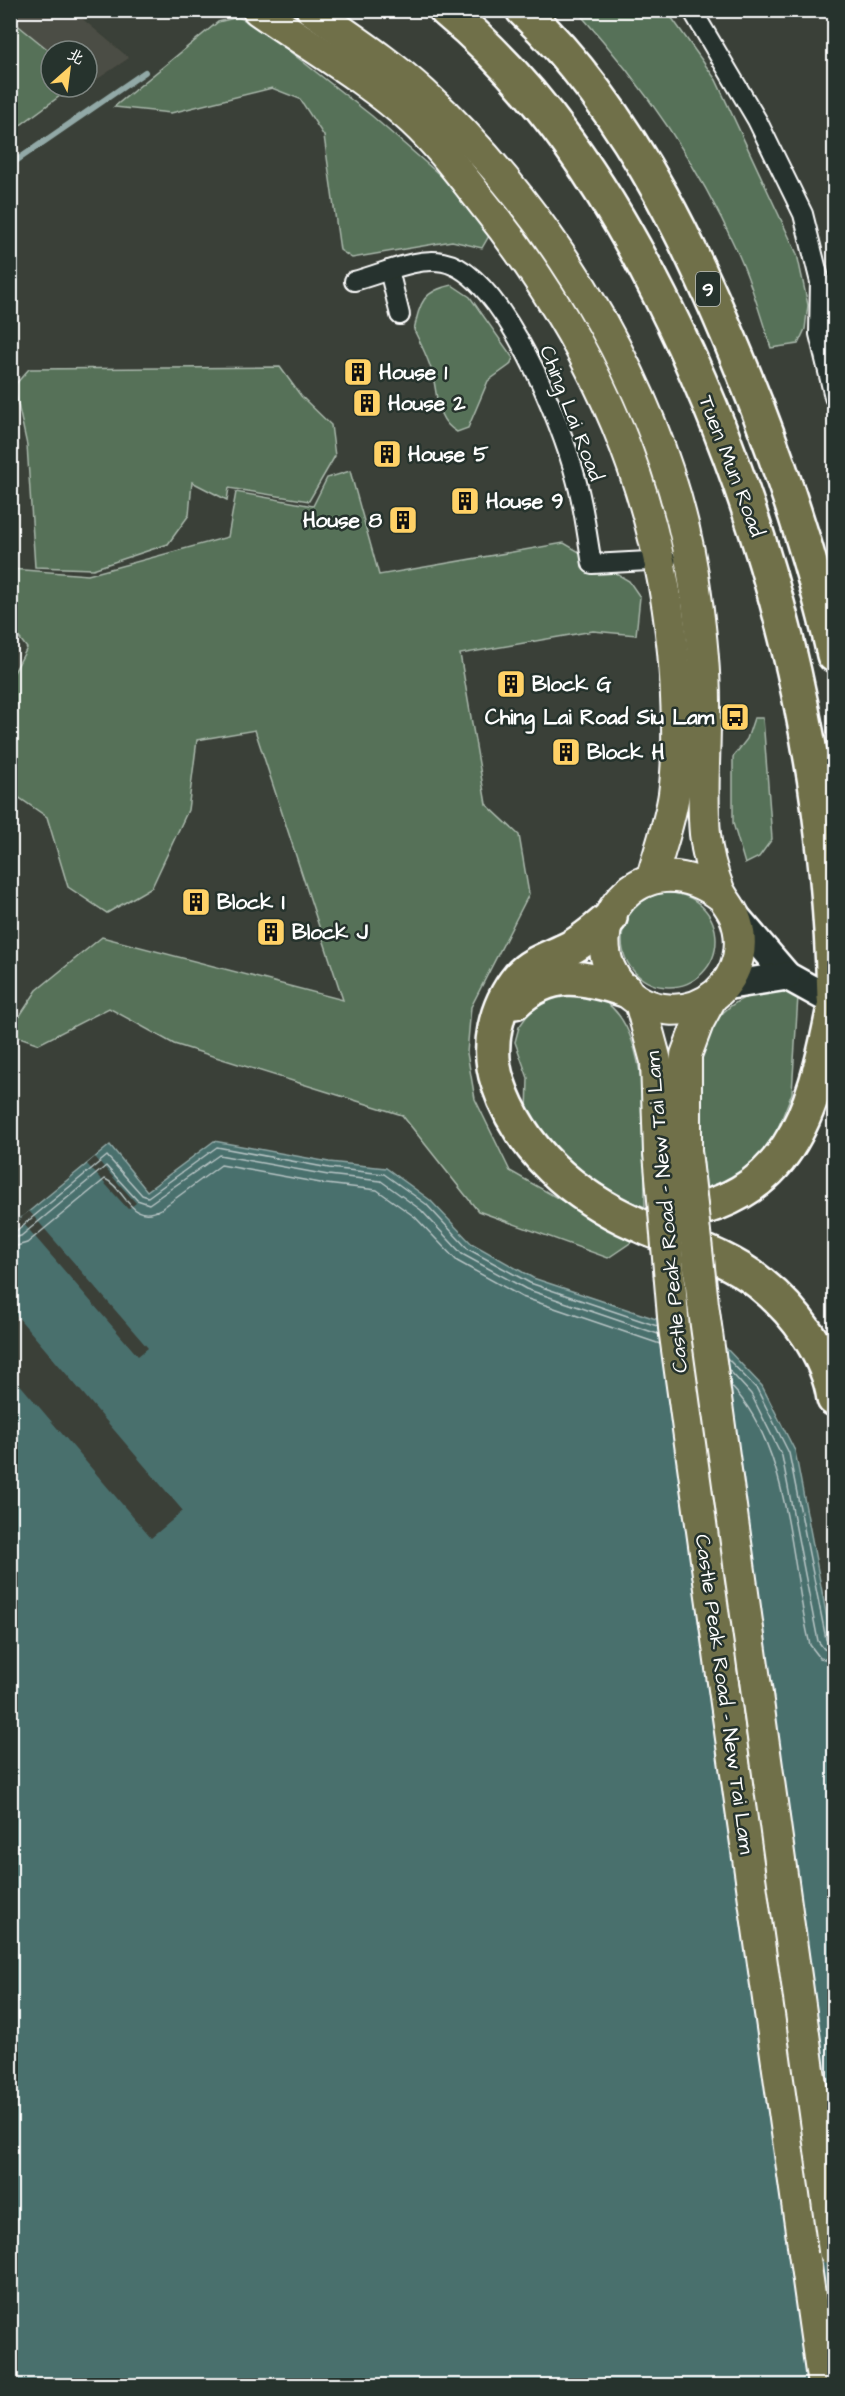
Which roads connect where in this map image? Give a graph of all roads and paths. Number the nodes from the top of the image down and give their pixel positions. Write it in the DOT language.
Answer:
graph roads {
  1 [pos="258,10"];
  2 [pos="312,10"];
  3 [pos="446,10"];
  4 [pos="523,10"];
  5 [pos="692,10"];
  6 [pos="389,270"];
  7 [pos="827,279"];
  8 [pos="354,281"];
  9 [pos="400,315"];
  10 [pos="834,397"];
  11 [pos="690,559"];
  12 [pos="660,561"];
  13 [pos="834,655"];
  14 [pos="652,878"];
  15 [pos="727,904"];
  16 [pos="610,918"];
  17 [pos="787,976"];
  18 [pos="718,992"];
  19 [pos="633,996"];
  20 [pos="834,1000"];
  21 [pos="834,1007"];
  22 [pos="498,1017"];
  23 [pos="672,1152"];
  24 [pos="587,1196"];
  25 [pos="834,1399"];
  26 [pos="834,2251"];
  27 [pos="823,2385"];
  1 -- 12 [label="main road"];
  2 -- 11 [label="main road"];
  3 -- 20 [label="highway, Tuen Mun Road / 9"];
  4 -- 13 [label="highway, Tuen Mun Road / 9"];
  5 -- 7 [label="street"];
  6 -- 8 [label="street, Ching Lai Road"];
  6 -- 9 [label="street"];
  6 -- 12 [label="street, Ching Lai Road"];
  7 -- 10 [label="street"];
  11 -- 12 [label="street"];
  11 -- 15 [label="main road"];
  12 -- 14 [label="main road"];
  14 -- 15 [label="main road"];
  14 -- 16 [label="main road"];
  15 -- 17 [label="main road"];
  15 -- 18 [label="main road"];
  16 -- 19 [label="main road"];
  16 -- 22 [label="highway"];
  17 -- 18 [label="main road"];
  17 -- 20 [label="main road"];
  18 -- 19 [label="main road"];
  18 -- 23 [label="main road, Castle Peak Road – New Tai Lam"];
  19 -- 22 [label="highway"];
  19 -- 23 [label="main road, Castle Peak Road – New Tai Lam"];
  21 -- 24 [label="highway"];
  22 -- 24 [label="highway"];
  23 -- 26 [label="main road, Castle Peak Road – New Tai Lam, bridge"];
  23 -- 27 [label="main road, Castle Peak Road – New Tai Lam, bridge"];
  24 -- 25 [label="highway"];
}
